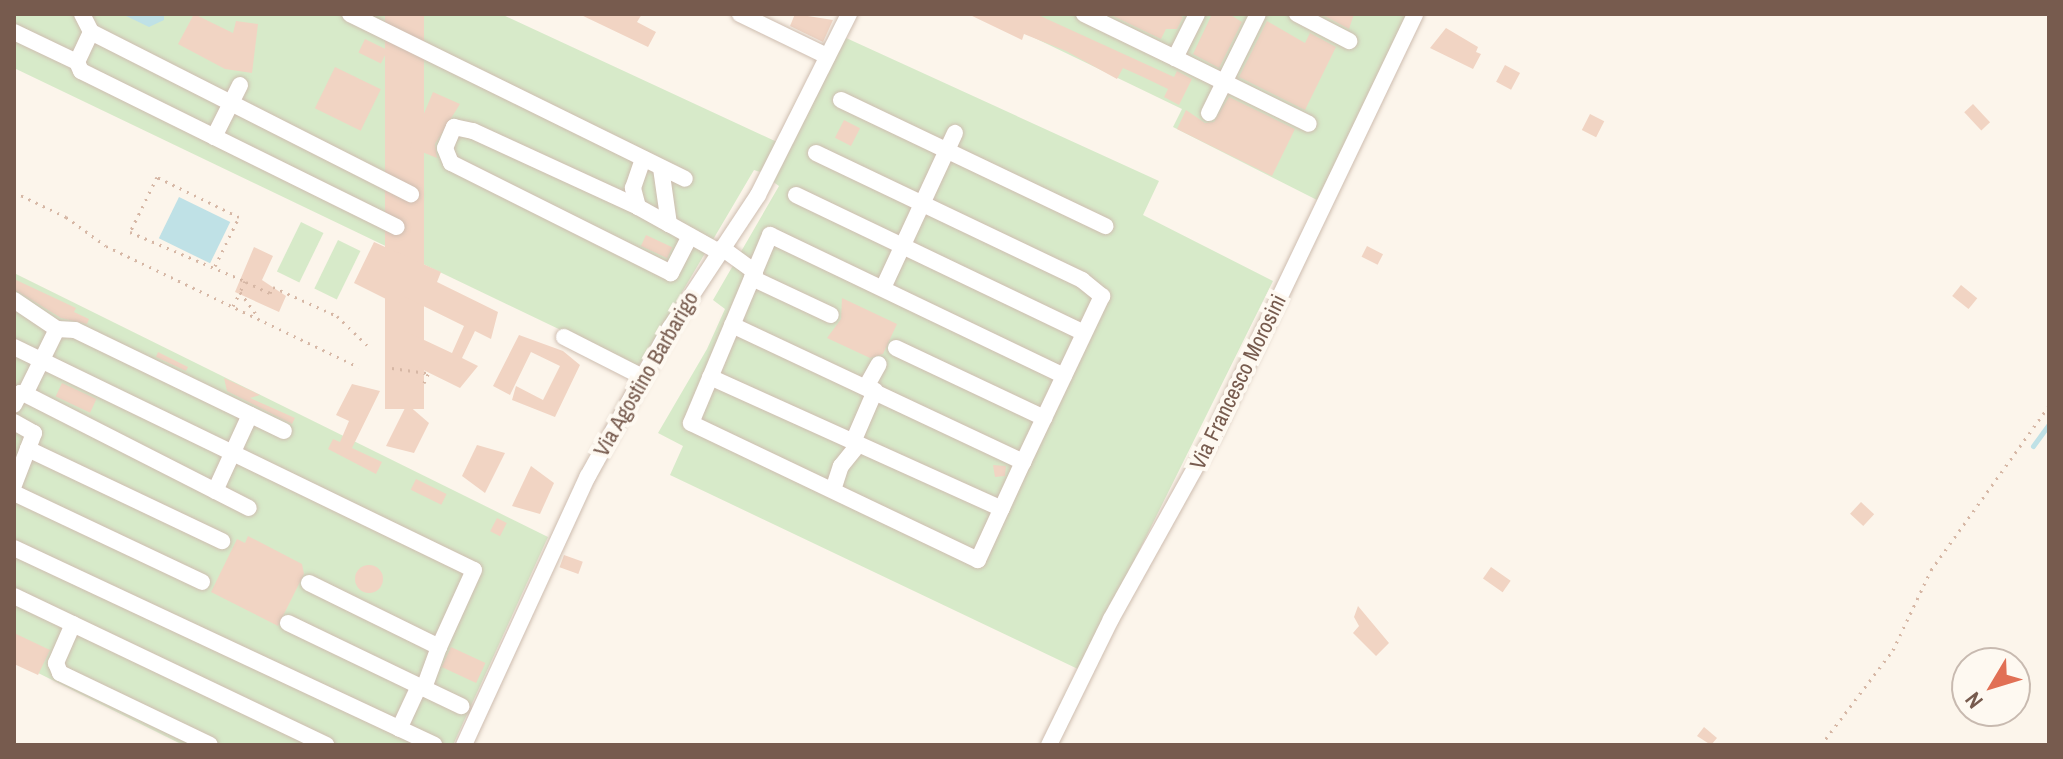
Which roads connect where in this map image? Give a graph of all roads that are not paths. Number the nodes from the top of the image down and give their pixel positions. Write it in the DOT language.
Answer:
graph roads {
  1 [pos="82,14"];
  2 [pos="350,14"];
  3 [pos="740,14"];
  4 [pos="849,14"];
  5 [pos="1084,14"];
  6 [pos="1197,14"];
  7 [pos="1258,14"];
  8 [pos="1297,14"];
  9 [pos="1415,14"];
  10 [pos="14,32"];
  11 [pos="91,32"];
  12 [pos="1349,41"];
  13 [pos="827,56"];
  14 [pos="1175,58"];
  15 [pos="77,62"];
  16 [pos="1224,82"];
  17 [pos="240,85"];
  18 [pos="841,100"];
  19 [pos="229,102"];
  20 [pos="1209,113"];
  21 [pos="1309,124"];
  22 [pos="955,133"];
  23 [pos="214,137"];
  24 [pos="947,150"];
  25 [pos="816,153"];
  26 [pos="643,159"];
  27 [pos="661,168"];
  28 [pos="685,179"];
  29 [pos="411,194"];
  30 [pos="796,195"];
  31 [pos="922,204"];
  32 [pos="638,207"];
  33 [pos="669,224"];
  34 [pos="1105,226"];
  35 [pos="396,227"];
  36 [pos="690,236"];
  37 [pos="902,246"];
  38 [pos="721,250"];
  39 [pos="753,275"];
  40 [pos="883,288"];
  41 [pos="14,300"];
  42 [pos="831,315"];
  43 [pos="732,325"];
  44 [pos="57,329"];
  45 [pos="1084,333"];
  46 [pos="564,337"];
  47 [pos="14,347"];
  48 [pos="896,348"];
  49 [pos="42,360"];
  50 [pos="879,364"];
  51 [pos="641,376"];
  52 [pos="1064,376"];
  53 [pos="710,377"];
  54 [pos="870,389"];
  55 [pos="18,396"];
  56 [pos="250,415"];
  57 [pos="1044,418"];
  58 [pos="14,422"];
  59 [pos="284,431"];
  60 [pos="856,443"];
  61 [pos="28,449"];
  62 [pos="233,453"];
  63 [pos="1023,462"];
  64 [pos="15,478"];
  65 [pos="833,490"];
  66 [pos="215,491"];
  67 [pos="14,493"];
  68 [pos="249,508"];
  69 [pos="1002,509"];
  70 [pos="222,541"];
  71 [pos="14,548"];
  72 [pos="202,582"];
  73 [pos="309,583"];
  74 [pos="14,596"];
  75 [pos="288,623"];
  76 [pos="73,624"];
  77 [pos="439,647"];
  78 [pos="421,687"];
  79 [pos="461,706"];
  80 [pos="403,736"];
  81 [pos="210,745"];
  82 [pos="326,745"];
  83 [pos="434,745"];
  84 [pos="464,745"];
  85 [pos="1049,745"];
  1 -- 11 [label="street"];
  2 -- 26 [label="street"];
  3 -- 13 [label="street"];
  4 -- 13 [label="street, Via Agostino Barbarigo"];
  5 -- 14 [label="street"];
  6 -- 14 [label="street"];
  7 -- 16 [label="street"];
  8 -- 12 [label="street"];
  9 -- 85 [label="street, Via Francesco Morosini"];
  10 -- 15 [label="street"];
  11 -- 15 [label="street"];
  11 -- 19 [label="street"];
  13 -- 38 [label="street, Via Agostino Barbarigo"];
  14 -- 16 [label="street"];
  15 -- 23 [label="street"];
  16 -- 20 [label="street"];
  16 -- 21 [label="street"];
  17 -- 19 [label="street"];
  18 -- 24 [label="street"];
  19 -- 23 [label="street"];
  19 -- 29 [label="street"];
  22 -- 24 [label="street"];
  23 -- 35 [label="street"];
  24 -- 31 [label="street"];
  24 -- 34 [label="street"];
  25 -- 31 [label="street"];
  26 -- 27 [label="street"];
  26 -- 32 [label="street"];
  27 -- 28 [label="street"];
  27 -- 33 [label="street"];
  30 -- 37 [label="street"];
  31 -- 37 [label="street"];
  31 -- 45 [label="street"];
  32 -- 33 [label="street"];
  32 -- 36 [label="street"];
  33 -- 36 [label="street"];
  36 -- 38 [label="street"];
  37 -- 40 [label="street"];
  37 -- 45 [label="street"];
  38 -- 39 [label="street"];
  38 -- 51 [label="street, Via Agostino Barbarigo"];
  39 -- 40 [label="street"];
  39 -- 42 [label="street"];
  39 -- 43 [label="street"];
  40 -- 52 [label="street"];
  41 -- 44 [label="street"];
  43 -- 53 [label="street"];
  43 -- 54 [label="street"];
  44 -- 49 [label="street"];
  44 -- 56 [label="street"];
  45 -- 52 [label="street"];
  46 -- 51 [label="street"];
  47 -- 49 [label="street"];
  48 -- 57 [label="street"];
  49 -- 55 [label="street"];
  49 -- 62 [label="street"];
  50 -- 54 [label="street"];
  51 -- 84 [label="street, Via Agostino Barbarigo"];
  52 -- 57 [label="street"];
  53 -- 60 [label="street"];
  53 -- 65 [label="street"];
  54 -- 60 [label="street"];
  54 -- 63 [label="street"];
  55 -- 66 [label="street"];
  56 -- 59 [label="street"];
  56 -- 62 [label="street"];
  57 -- 63 [label="street"];
  58 -- 61 [label="street"];
  60 -- 65 [label="street"];
  60 -- 69 [label="street"];
  61 -- 64 [label="street"];
  61 -- 70 [label="street"];
  62 -- 66 [label="street"];
  62 -- 77 [label="street"];
  63 -- 69 [label="street"];
  65 -- 69 [label="street"];
  66 -- 68 [label="street"];
  67 -- 72 [label="street"];
  71 -- 80 [label="street"];
  73 -- 77 [label="street"];
  74 -- 76 [label="street"];
  75 -- 78 [label="street"];
  76 -- 81 [label="street"];
  76 -- 82 [label="street"];
  77 -- 78 [label="street"];
  78 -- 79 [label="street"];
  78 -- 80 [label="street"];
  80 -- 83 [label="street"];
}
